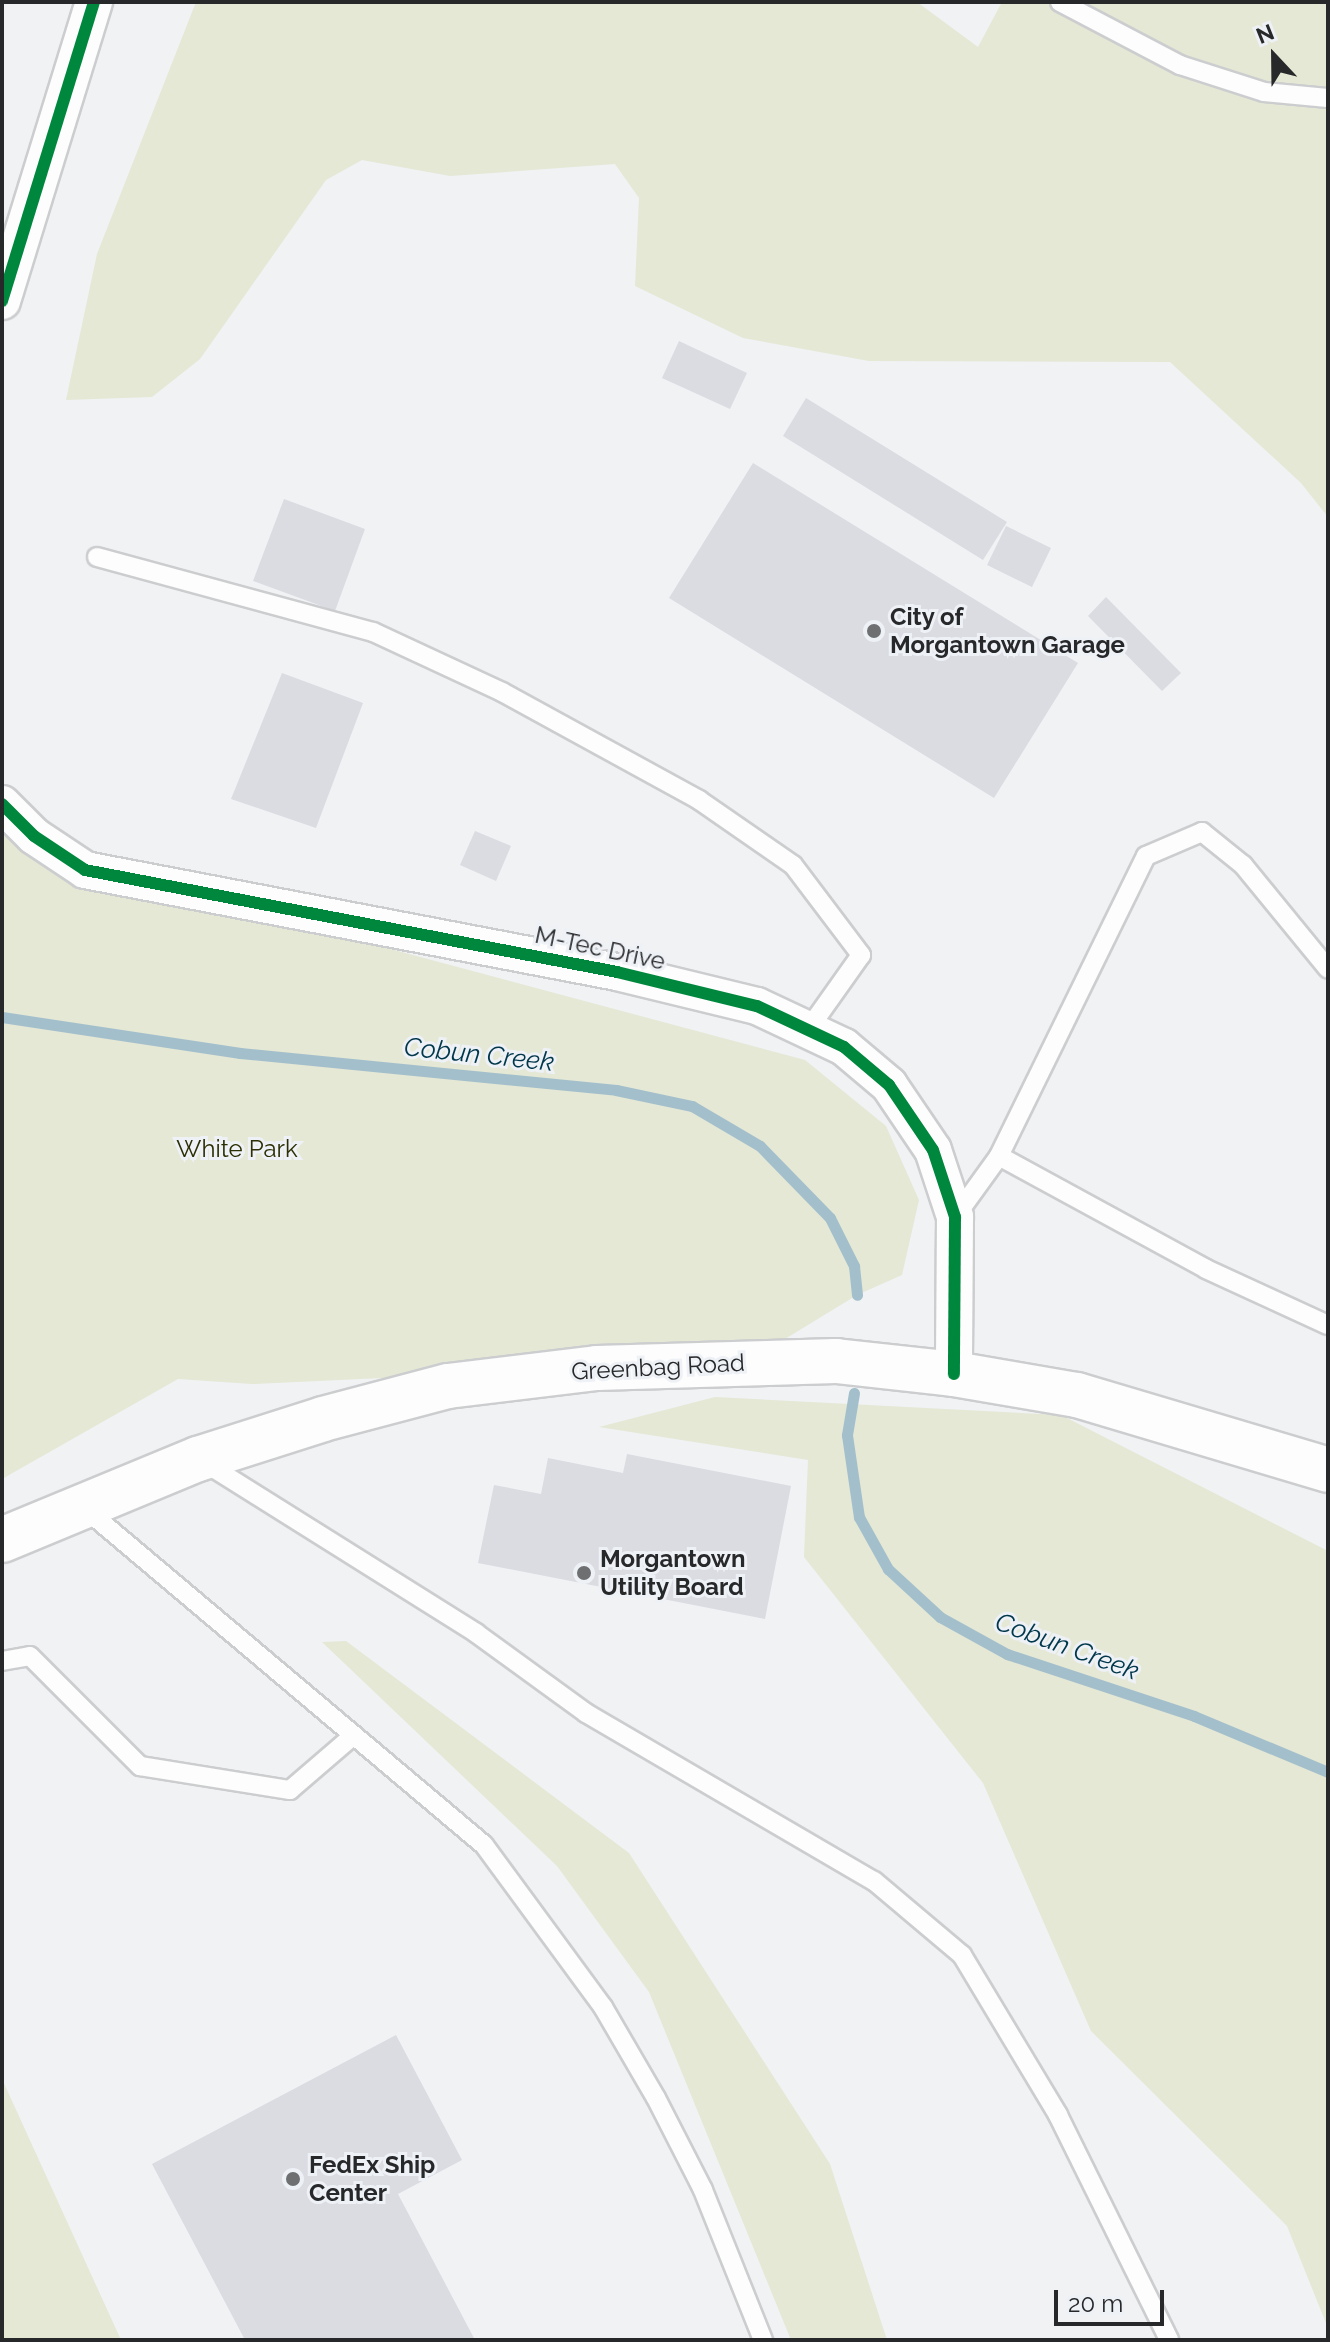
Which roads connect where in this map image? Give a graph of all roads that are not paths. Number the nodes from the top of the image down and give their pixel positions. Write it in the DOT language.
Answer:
graph roads {
  1 [pos="94,2"];
  2 [pos="1060,2"];
  3 [pos="1328,98"];
  4 [pos="2,301"];
  5 [pos="97,557"];
  6 [pos="2,804"];
  7 [pos="1328,969"];
  8 [pos="810,1027"];
  9 [pos="999,1156"];
  10 [pos="955,1217"];
  11 [pos="1328,1325"];
  12 [pos="954,1374"];
  13 [pos="198,1459"];
  14 [pos="1328,1470"];
  15 [pos="81,1505"];
  16 [pos="2,1540"];
  17 [pos="2,1661"];
  18 [pos="354,1735"];
  19 [pos="763,2340"];
  20 [pos="1169,2340"];
  1 -- 4 [label="street"];
  2 -- 3 [label="lane"];
  5 -- 8 [label="lane"];
  6 -- 8 [label="street, M-Tec Drive"];
  7 -- 9 [label="lane"];
  8 -- 10 [label="street, M-Tec Drive"];
  9 -- 10 [label="lane"];
  9 -- 11 [label="lane"];
  10 -- 12 [label="street, M-Tec Drive"];
  12 -- 13 [label="main road, Greenbag Road"];
  12 -- 14 [label="main road, Greenbag Road"];
  13 -- 15 [label="main road, Greenbag Road"];
  13 -- 20 [label="lane"];
  15 -- 16 [label="main road, Greenbag Road"];
  15 -- 18 [label="lane"];
  17 -- 18 [label="lane"];
  18 -- 19 [label="lane"];
}
